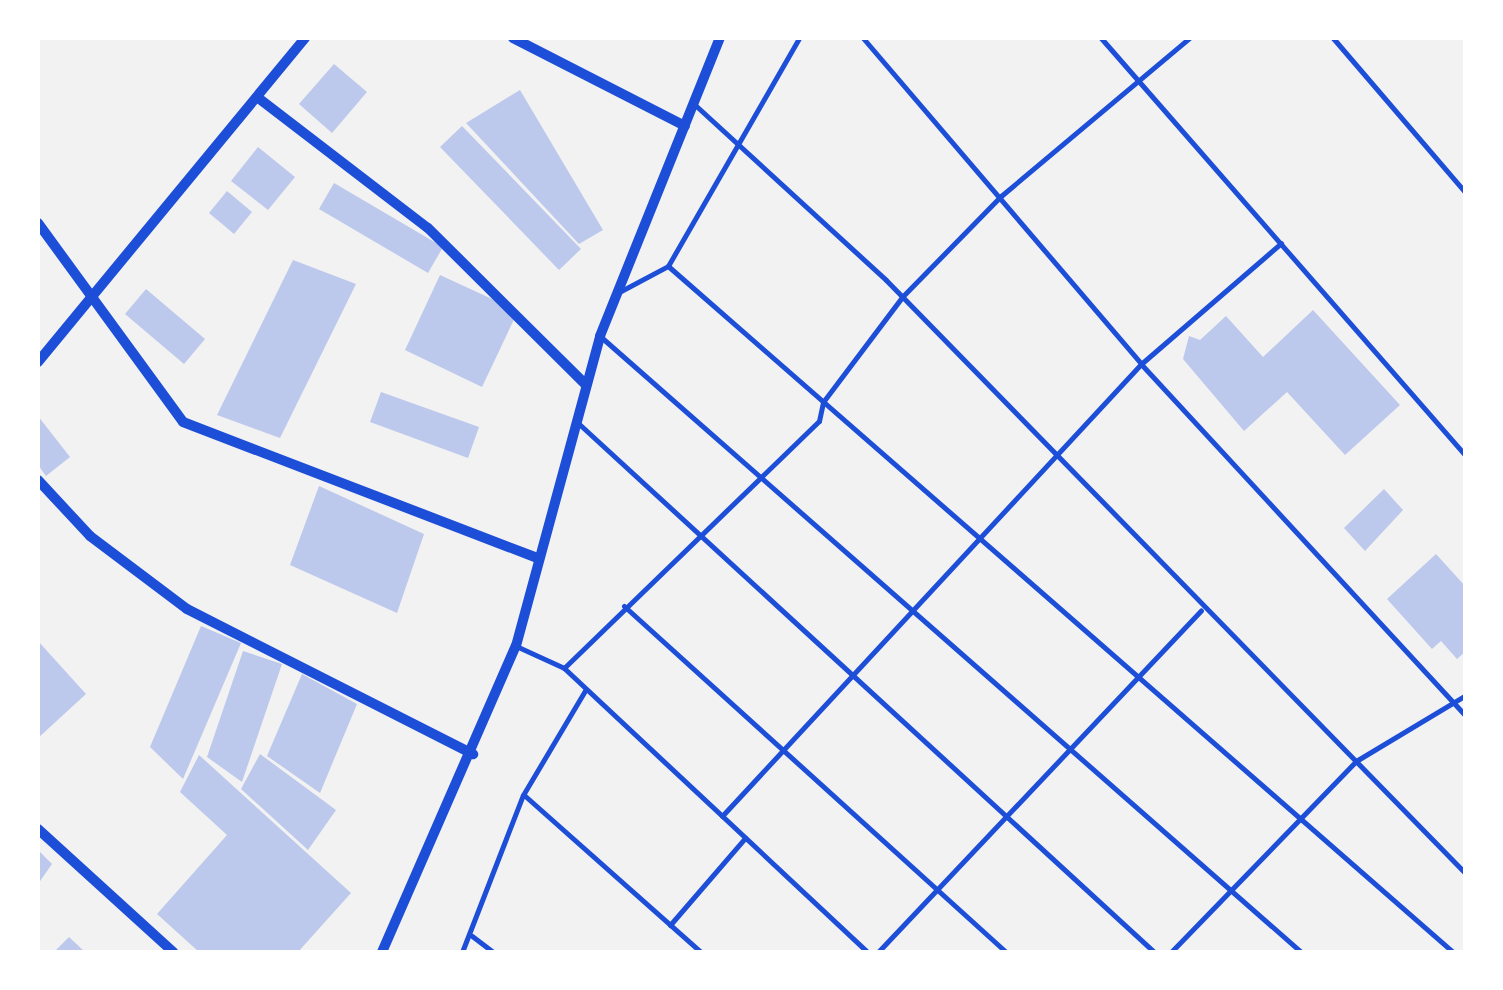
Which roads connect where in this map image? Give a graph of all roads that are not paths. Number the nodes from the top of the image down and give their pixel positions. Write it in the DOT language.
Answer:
graph roads {
  1 [pos="306,38"];
  2 [pos="513,38"];
  3 [pos="720,38"];
  4 [pos="799,38"];
  5 [pos="863,38"];
  6 [pos="1101,38"];
  7 [pos="1188,38"];
  8 [pos="1333,38"];
  9 [pos="1136,77"];
  10 [pos="257,96"];
  11 [pos="694,104"];
  12 [pos="685,126"];
  13 [pos="738,137"];
  14 [pos="1466,192"];
  15 [pos="1001,196"];
  16 [pos="38,224"];
  17 [pos="1281,243"];
  18 [pos="668,266"];
  19 [pos="618,292"];
  20 [pos="94,296"];
  21 [pos="902,297"];
  22 [pos="600,336"];
  23 [pos="38,362"];
  24 [pos="1141,364"];
  25 [pos="586,385"];
  26 [pos="824,402"];
  27 [pos="576,421"];
  28 [pos="1054,454"];
  29 [pos="1466,456"];
  30 [pos="764,476"];
  31 [pos="38,480"];
  32 [pos="700,535"];
  33 [pos="980,540"];
  34 [pos="539,559"];
  35 [pos="624,606"];
  36 [pos="916,608"];
  37 [pos="1201,610"];
  38 [pos="516,646"];
  39 [pos="564,668"];
  40 [pos="853,676"];
  41 [pos="1137,678"];
  42 [pos="586,689"];
  43 [pos="1466,694"];
  44 [pos="1453,702"];
  45 [pos="1466,716"];
  46 [pos="1073,744"];
  47 [pos="784,750"];
  48 [pos="473,754"];
  49 [pos="1356,761"];
  50 [pos="523,794"];
  51 [pos="722,816"];
  52 [pos="1006,816"];
  53 [pos="1298,819"];
  54 [pos="38,830"];
  55 [pos="745,838"];
  56 [pos="1466,874"];
  57 [pos="1232,884"];
  58 [pos="936,889"];
  59 [pos="670,924"];
  60 [pos="471,936"];
  61 [pos="173,952"];
  62 [pos="382,952"];
  63 [pos="462,952"];
  64 [pos="493,952"];
  65 [pos="701,952"];
  66 [pos="867,952"];
  67 [pos="878,952"];
  68 [pos="1006,952"];
  69 [pos="1154,952"];
  70 [pos="1171,952"];
  71 [pos="1301,952"];
  72 [pos="1453,952"];
  1 -- 10 [label="street"];
  2 -- 12 [label="street"];
  3 -- 11 [label="street"];
  4 -- 13 [label="lane"];
  5 -- 15 [label="lane"];
  6 -- 9 [label="lane"];
  7 -- 9 [label="lane"];
  8 -- 14 [label="lane"];
  9 -- 15 [label="lane"];
  9 -- 17 [label="lane"];
  10 -- 20 [label="street"];
  10 -- 25 [label="street"];
  11 -- 12 [label="street"];
  11 -- 13 [label="lane"];
  12 -- 19 [label="street"];
  13 -- 18 [label="lane"];
  13 -- 21 [label="lane"];
  15 -- 21 [label="lane"];
  15 -- 24 [label="lane"];
  16 -- 20 [label="street"];
  17 -- 24 [label="lane"];
  17 -- 29 [label="lane"];
  18 -- 19 [label="lane"];
  18 -- 26 [label="lane"];
  19 -- 22 [label="street"];
  20 -- 23 [label="street"];
  20 -- 34 [label="street"];
  21 -- 26 [label="lane"];
  21 -- 28 [label="lane"];
  22 -- 25 [label="street"];
  22 -- 30 [label="lane"];
  24 -- 28 [label="lane"];
  24 -- 44 [label="lane"];
  25 -- 27 [label="street"];
  26 -- 30 [label="lane"];
  26 -- 33 [label="lane"];
  27 -- 32 [label="lane"];
  27 -- 34 [label="street"];
  28 -- 33 [label="lane"];
  28 -- 37 [label="lane"];
  30 -- 32 [label="lane"];
  30 -- 36 [label="lane"];
  31 -- 48 [label="street"];
  32 -- 35 [label="lane"];
  32 -- 40 [label="lane"];
  33 -- 36 [label="lane"];
  33 -- 41 [label="lane"];
  34 -- 38 [label="street"];
  35 -- 39 [label="lane"];
  35 -- 47 [label="lane"];
  36 -- 40 [label="lane"];
  36 -- 46 [label="lane"];
  37 -- 41 [label="lane"];
  37 -- 49 [label="lane"];
  38 -- 39 [label="lane"];
  38 -- 48 [label="street"];
  39 -- 42 [label="lane"];
  40 -- 47 [label="lane"];
  40 -- 52 [label="lane"];
  41 -- 46 [label="lane"];
  41 -- 53 [label="lane"];
  42 -- 50 [label="lane"];
  42 -- 51 [label="lane"];
  43 -- 44 [label="lane"];
  44 -- 45 [label="lane"];
  44 -- 49 [label="lane"];
  46 -- 52 [label="lane"];
  46 -- 57 [label="lane"];
  47 -- 51 [label="lane"];
  47 -- 58 [label="lane"];
  48 -- 62 [label="street"];
  49 -- 53 [label="lane"];
  49 -- 56 [label="lane"];
  50 -- 59 [label="lane"];
  50 -- 60 [label="lane"];
  51 -- 55 [label="lane"];
  52 -- 58 [label="lane"];
  52 -- 69 [label="lane"];
  53 -- 57 [label="lane"];
  53 -- 72 [label="lane"];
  54 -- 61 [label="street"];
  55 -- 59 [label="lane"];
  55 -- 66 [label="lane"];
  57 -- 70 [label="lane"];
  57 -- 71 [label="lane"];
  58 -- 67 [label="lane"];
  58 -- 68 [label="lane"];
  59 -- 65 [label="lane"];
  60 -- 63 [label="lane"];
  60 -- 64 [label="lane"];
}
